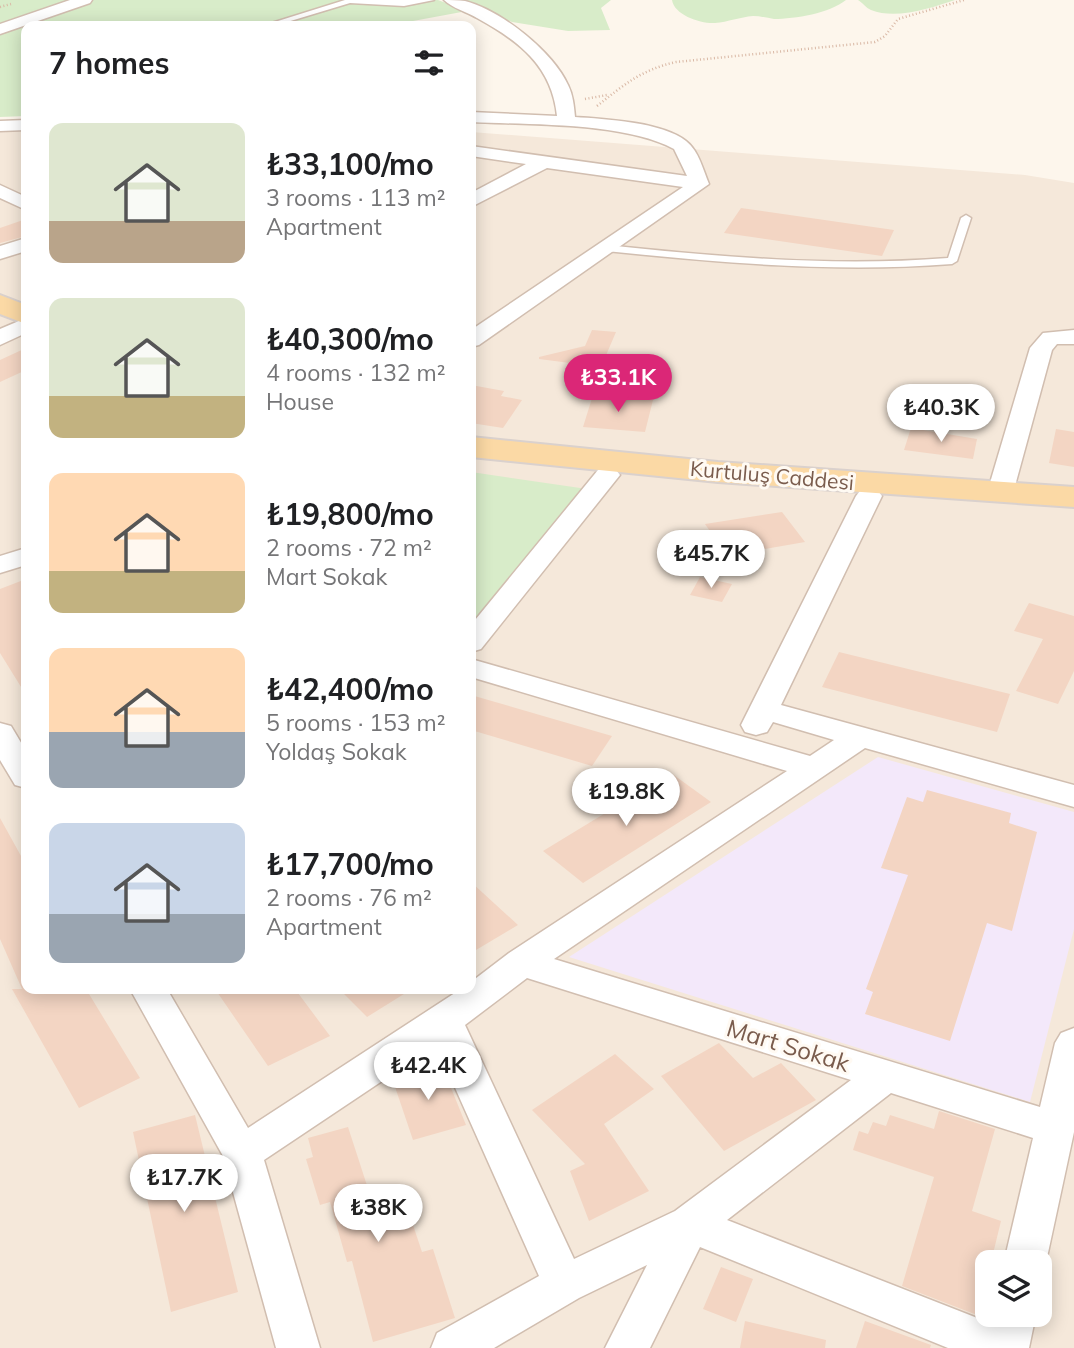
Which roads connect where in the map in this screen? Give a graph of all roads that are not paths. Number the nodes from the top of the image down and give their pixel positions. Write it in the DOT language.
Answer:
graph roads {
  1 [pos="85,0"];
  2 [pos="430,0"];
  3 [pos="451,0"];
  4 [pos="23,21"];
  5 [pos="283,21"];
  6 [pos="21,22"];
  7 [pos="0,29"];
  8 [pos="476,117"];
  9 [pos="567,123"];
  10 [pos="21,125"];
  11 [pos="0,127"];
  12 [pos="21,142"];
  13 [pos="0,143"];
  14 [pos="476,152"];
  15 [pos="544,162"];
  16 [pos="700,184"];
  17 [pos="0,191"];
  18 [pos="476,198"];
  19 [pos="21,202"];
  20 [pos="966,218"];
  21 [pos="21,246"];
  22 [pos="606,248"];
  23 [pos="0,254"];
  24 [pos="0,288"];
  25 [pos="21,298"];
  26 [pos="0,303"];
  27 [pos="21,314"];
  28 [pos="21,328"];
  29 [pos="476,337"];
  30 [pos="1074,337"];
  31 [pos="0,338"];
  32 [pos="476,448"];
  33 [pos="476,461"];
  34 [pos="607,475"];
  35 [pos="1000,493"];
  36 [pos="869,496"];
  37 [pos="1074,497"];
  38 [pos="1074,509"];
  39 [pos="21,558"];
  40 [pos="0,565"];
  41 [pos="476,637"];
  42 [pos="476,669"];
  43 [pos="764,710"];
  44 [pos="0,733"];
  45 [pos="860,737"];
  46 [pos="744,747"];
  47 [pos="815,768"];
  48 [pos="21,769"];
  49 [pos="1074,796"];
  50 [pos="522,963"];
  51 [pos="151,994"];
  52 [pos="444,1021"];
  53 [pos="1074,1043"];
  54 [pos="885,1076"];
  55 [pos="1054,1128"];
  56 [pos="242,1153"];
  57 [pos="690,1224"];
  58 [pos="1029,1250"];
  59 [pos="564,1284"];
  60 [pos="1011,1327"];
  61 [pos="298,1348"];
  62 [pos="453,1348"];
  63 [pos="627,1348"];
  64 [pos="1000,1348"];
  65 [pos="1007,1348"];
  1 -- 4 [label="street"];
  2 -- 5 [label="lane"];
  3 -- 9 [label="street"];
  6 -- 7 [label="street"];
  8 -- 9 [label="street"];
  9 -- 16 [label="street"];
  10 -- 11 [label="street"];
  12 -- 13 [label="street"];
  14 -- 15 [label="street"];
  15 -- 16 [label="street"];
  15 -- 18 [label="street"];
  16 -- 22 [label="street"];
  17 -- 19 [label="street"];
  20 -- 22 [label="lane"];
  21 -- 23 [label="street"];
  22 -- 29 [label="street"];
  24 -- 25 [label="main road"];
  26 -- 27 [label="main road"];
  28 -- 31 [label="street"];
  30 -- 35 [label="street"];
  32 -- 35 [label="main road, Kurtuluş Caddesi"];
  33 -- 34 [label="main road, Kurtuluş Caddesi"];
  34 -- 36 [label="main road, Kurtuluş Caddesi"];
  34 -- 41 [label="street"];
  35 -- 37 [label="main road, Kurtuluş Caddesi"];
  36 -- 38 [label="main road, Kurtuluş Caddesi"];
  36 -- 43 [label="street"];
  39 -- 40 [label="street"];
  42 -- 46 [label="street"];
  43 -- 45 [label="street"];
  43 -- 46 [label="street"];
  44 -- 48 [label="street"];
  45 -- 47 [label="street"];
  45 -- 49 [label="street"];
  46 -- 47 [label="street"];
  47 -- 50 [label="street"];
  50 -- 52 [label="street"];
  50 -- 54 [label="street, Mart Sokak"];
  51 -- 56 [label="street"];
  52 -- 56 [label="street"];
  52 -- 59 [label="street"];
  53 -- 55 [label="street"];
  54 -- 55 [label="street, Mart Sokak"];
  54 -- 57 [label="street"];
  55 -- 58 [label="street"];
  56 -- 61 [label="street"];
  57 -- 59 [label="street"];
  57 -- 63 [label="street"];
  57 -- 64 [label="street"];
  59 -- 62 [label="street"];
  60 -- 65 [label="street"];
}
